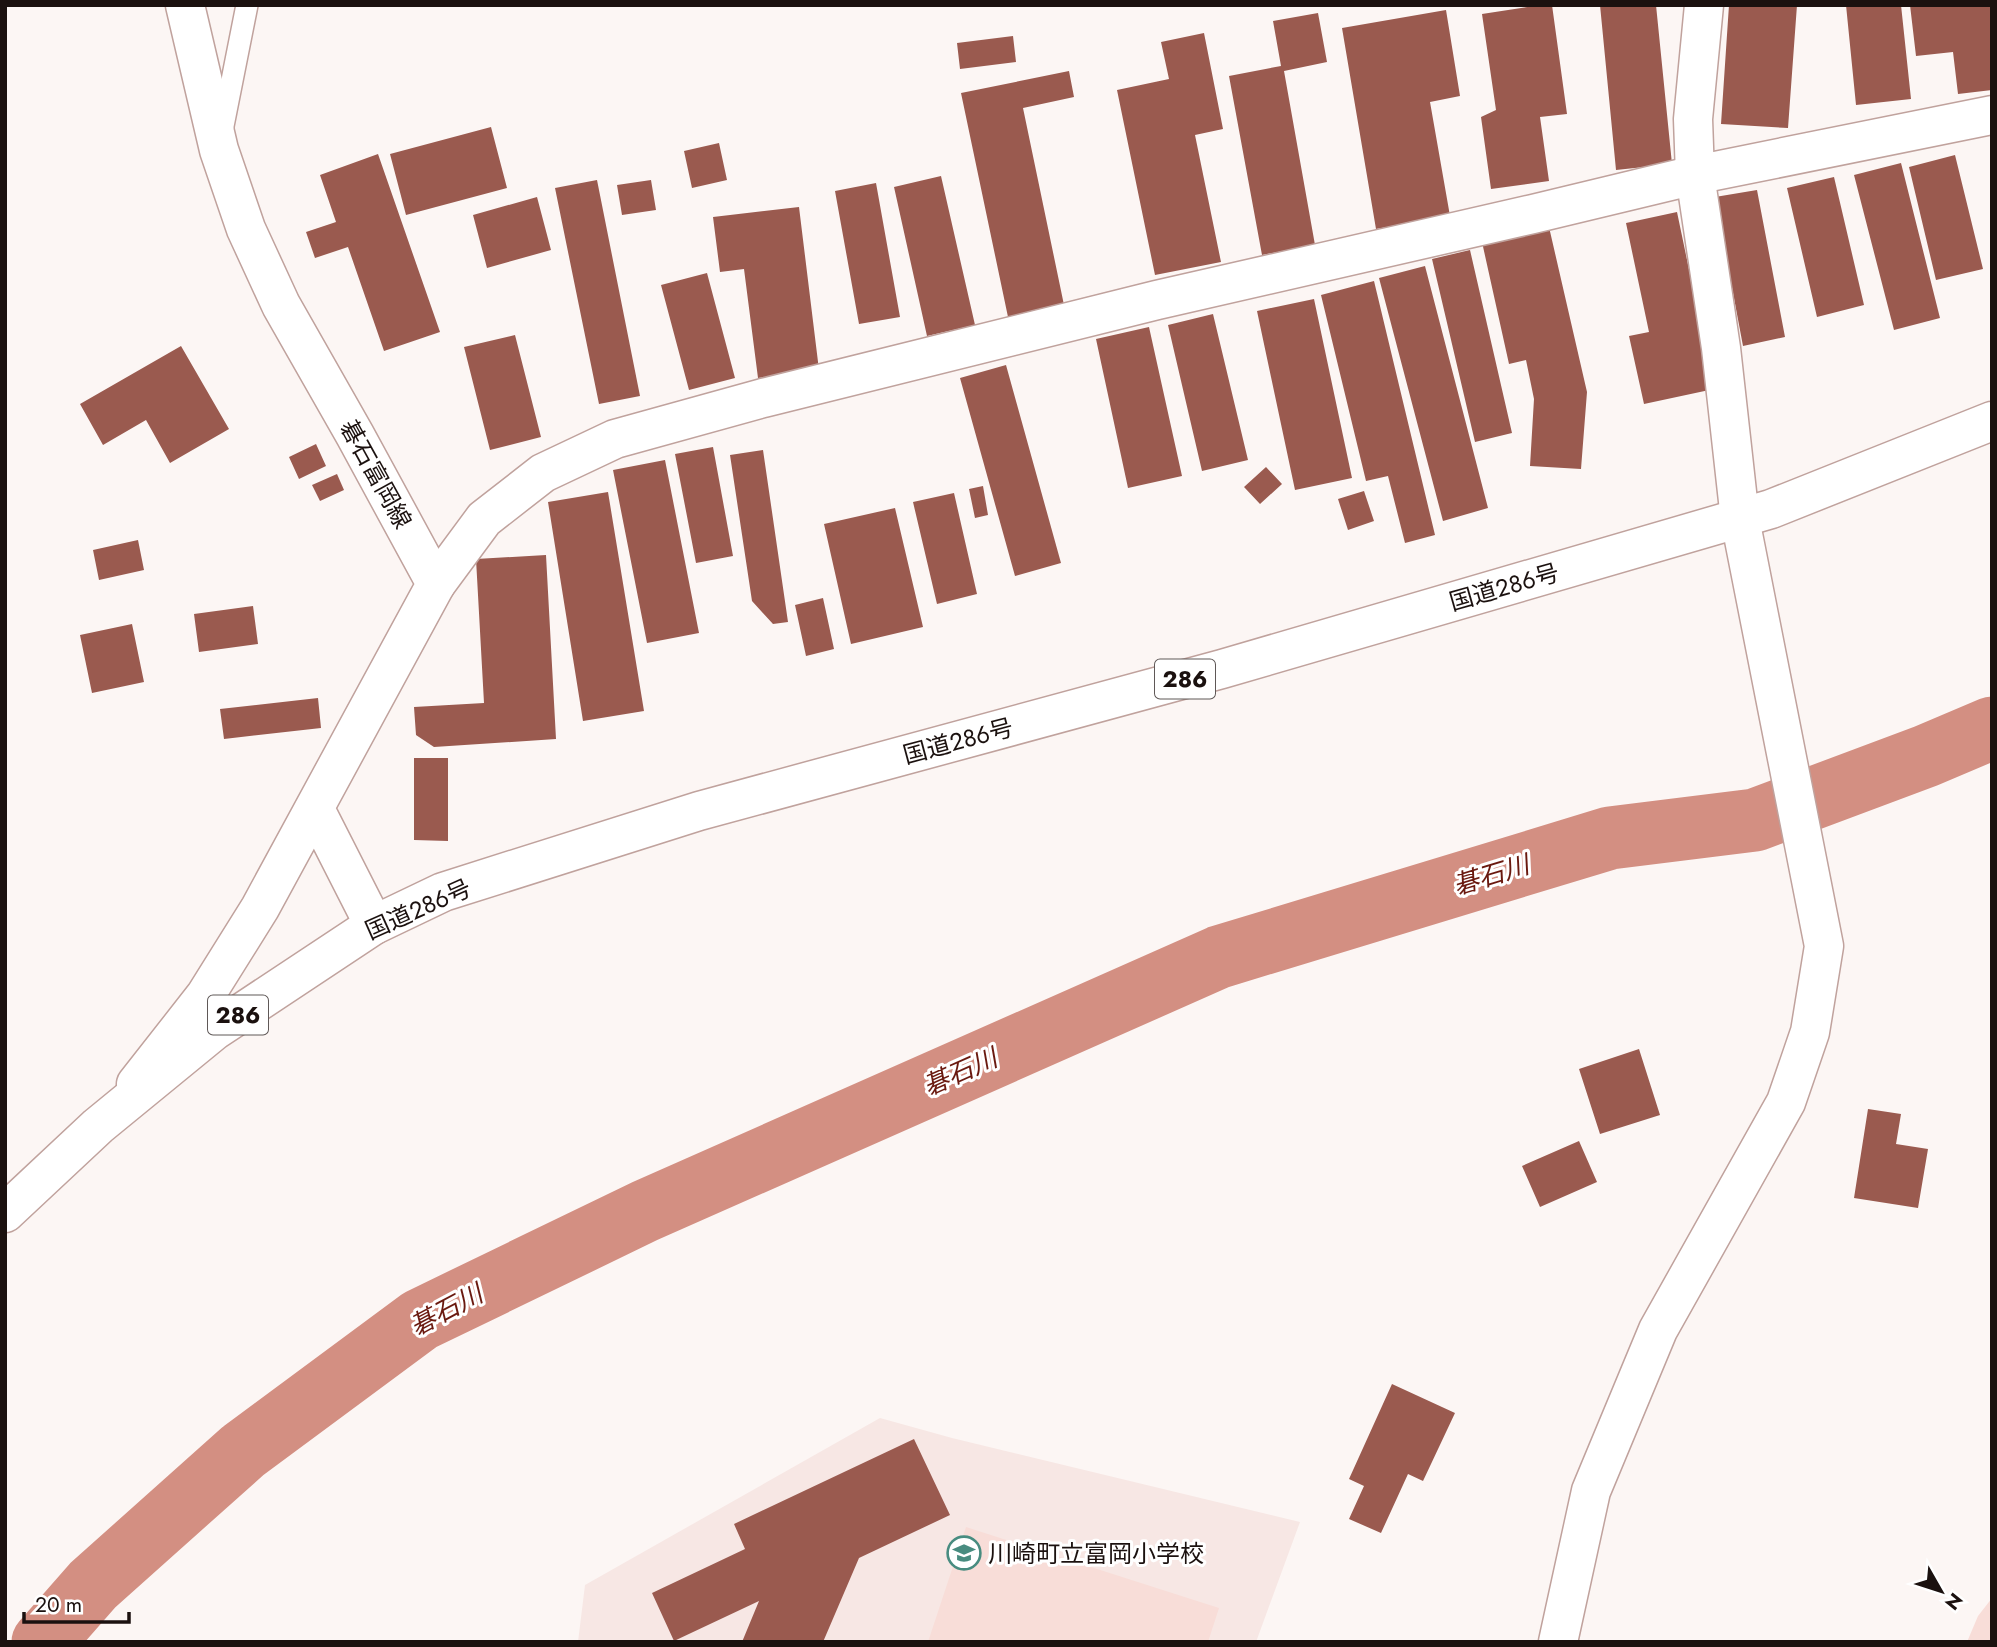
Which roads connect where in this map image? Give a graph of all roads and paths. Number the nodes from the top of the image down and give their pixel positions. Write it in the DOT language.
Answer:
graph roads {
  1 [pos="185,5"];
  2 [pos="247,5"];
  3 [pos="1704,5"];
  4 [pos="1992,115"];
  5 [pos="219,150"];
  6 [pos="1695,175"];
  7 [pos="1992,421"];
  8 [pos="1740,519"];
  9 [pos="436,584"];
  10 [pos="315,809"];
  11 [pos="374,925"];
  12 [pos="110,1116"];
  13 [pos="5,1213"];
  14 [pos="1558,1642"];
  1 -- 5 [label="main road, 碁石富岡線"];
  2 -- 5 [label="lane"];
  3 -- 6 [label="main road"];
  4 -- 6 [label="main road"];
  5 -- 9 [label="main road, 碁石富岡線"];
  6 -- 8 [label="main road"];
  6 -- 9 [label="main road"];
  7 -- 8 [label="main road, 国道286号 / 286"];
  8 -- 11 [label="main road, 国道286号 / 286"];
  8 -- 14 [label="main road"];
  9 -- 10 [label="main road"];
  10 -- 11 [label="main road"];
  10 -- 12 [label="main road"];
  11 -- 12 [label="main road, 国道286号 / 286"];
  12 -- 13 [label="main road, 国道286号 / 286"];
}
